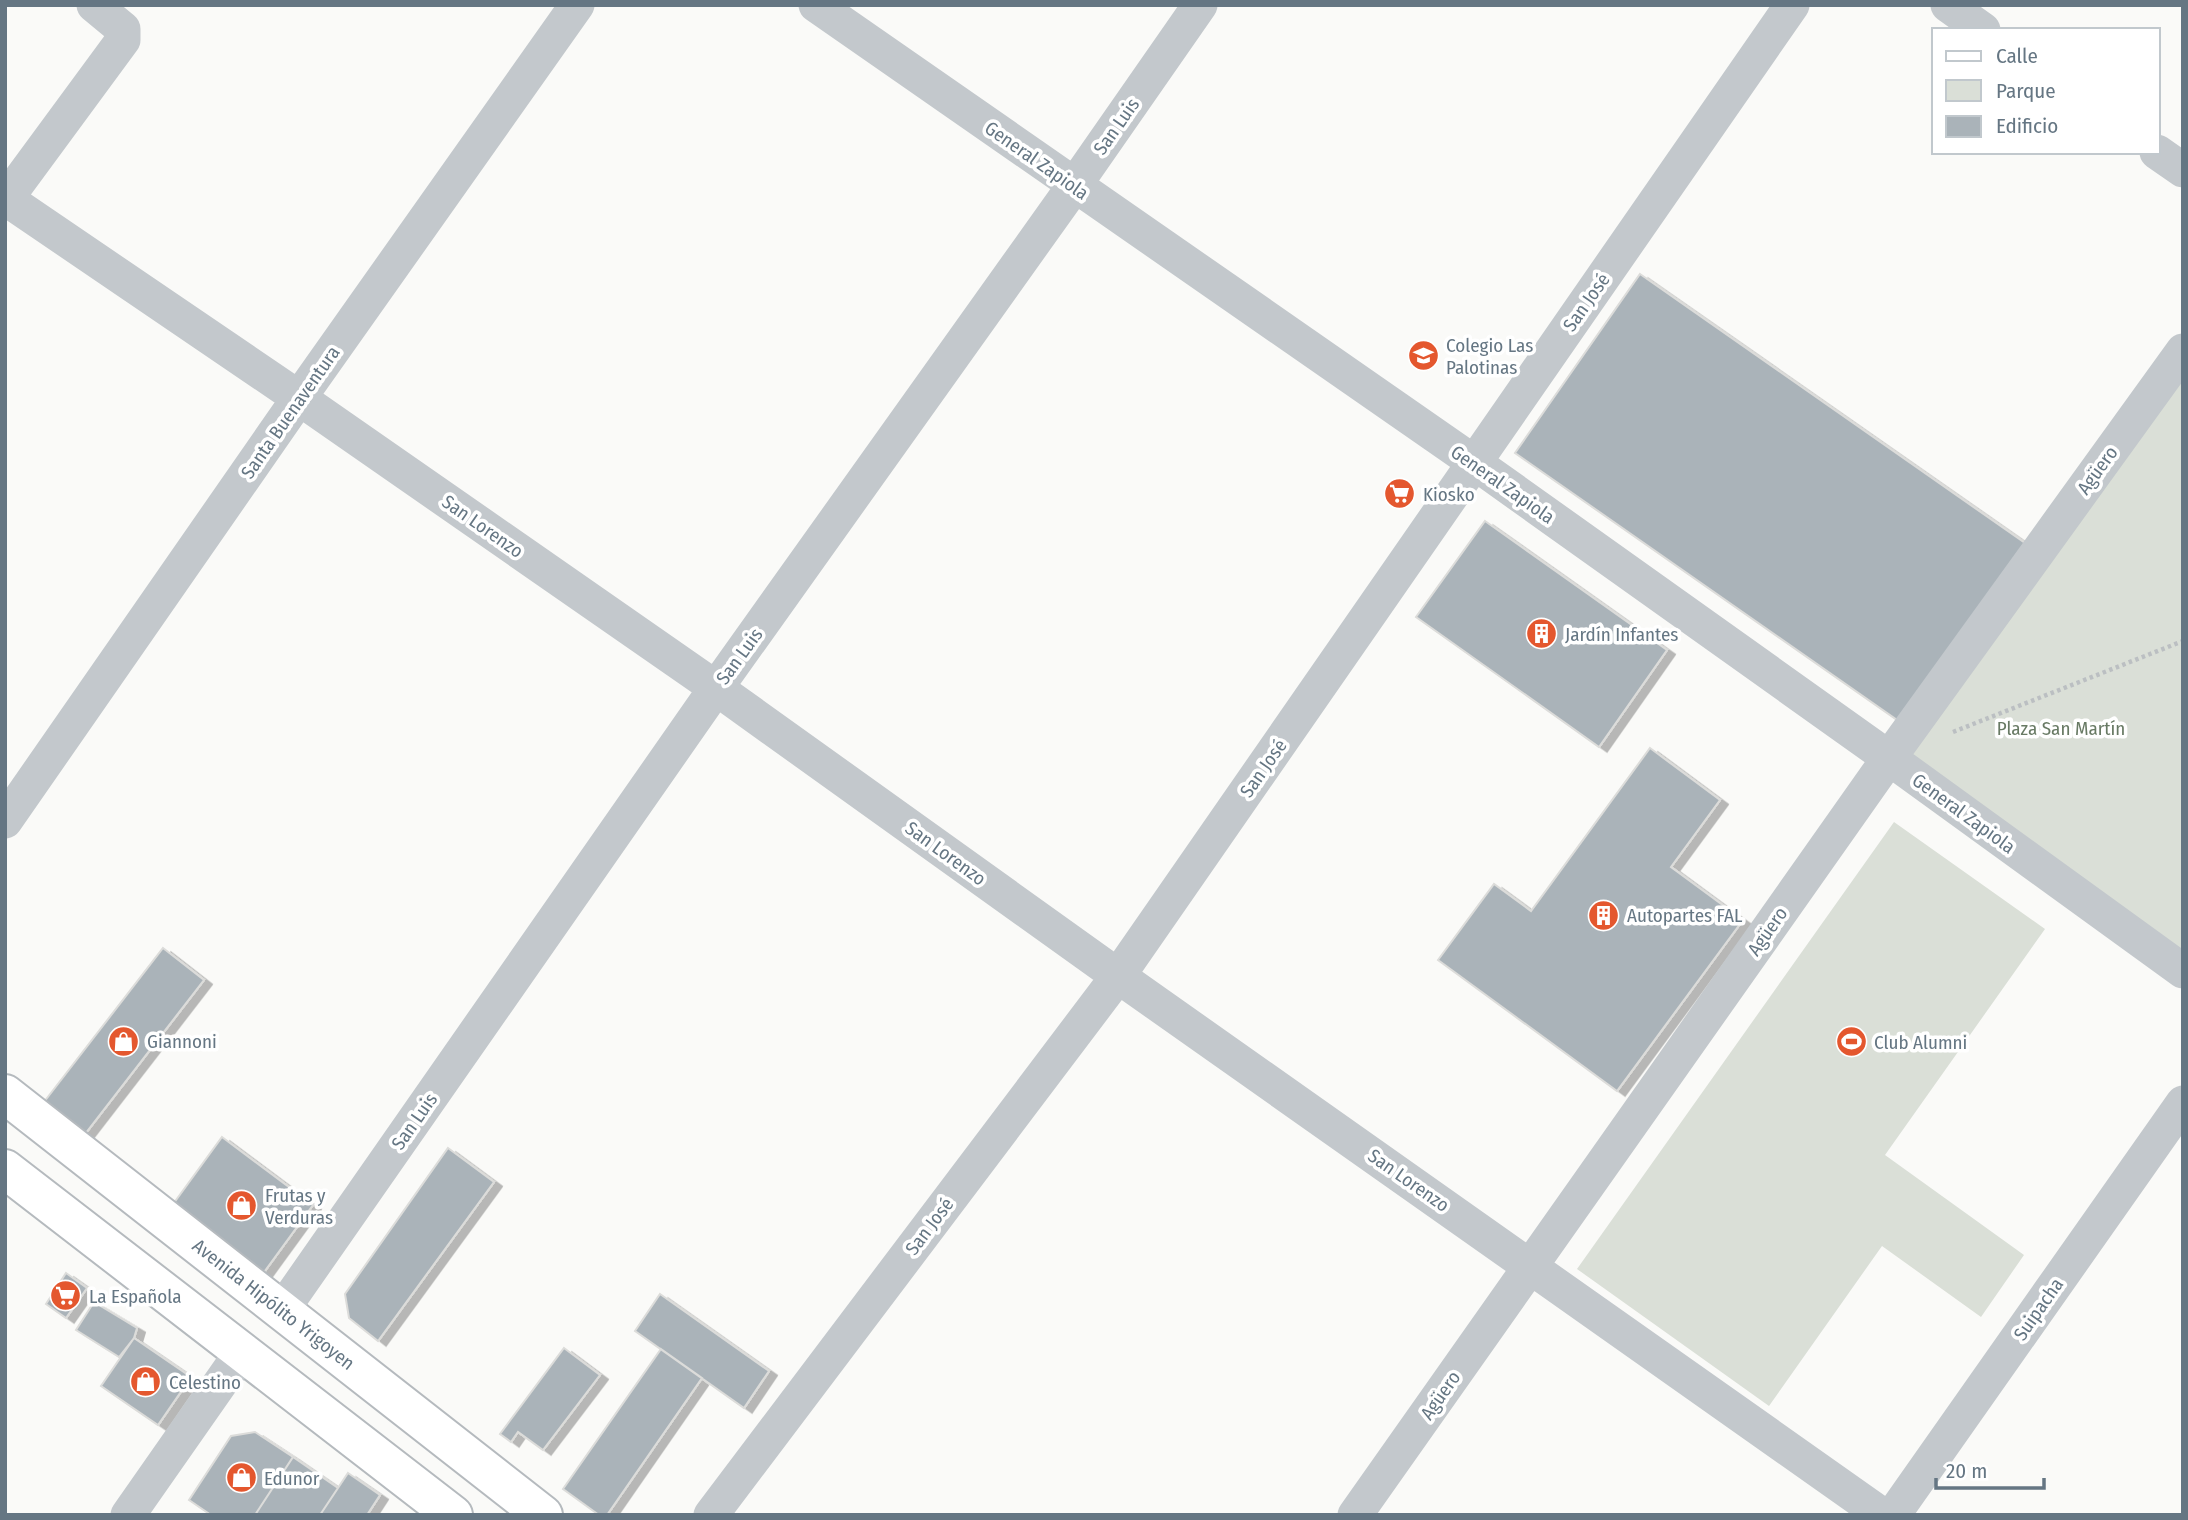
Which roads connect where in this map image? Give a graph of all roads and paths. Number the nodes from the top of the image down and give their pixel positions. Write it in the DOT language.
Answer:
graph roads {
  1 [pos="94,5"];
  2 [pos="577,5"];
  3 [pos="816,5"];
  4 [pos="1200,5"];
  5 [pos="1792,5"];
  6 [pos="1948,5"];
  7 [pos="1980,28"];
  8 [pos="2160,154"];
  9 [pos="2183,170"];
  10 [pos="1074,186"];
  11 [pos="6,198"];
  12 [pos="2183,351"];
  13 [pos="299,397"];
  14 [pos="1475,463"];
  15 [pos="2183,641"];
  16 [pos="716,688"];
  17 [pos="1952,732"];
  18 [pos="1889,758"];
  19 [pos="5,821"];
  20 [pos="2183,971"];
  21 [pos="1118,976"];
  22 [pos="5,1094"];
  23 [pos="2183,1103"];
  24 [pos="5,1169"];
  25 [pos="1531,1266"];
  26 [pos="282,1310"];
  27 [pos="242,1352"];
  28 [pos="128,1515"];
  29 [pos="453,1515"];
  30 [pos="543,1515"];
  31 [pos="711,1515"];
  32 [pos="1355,1515"];
  33 [pos="1882,1515"];
  34 [pos="1893,1515"];
  1 -- 11 [label="street"];
  2 -- 13 [label="street, Santa Buenaventura"];
  3 -- 10 [label="street, General Zapiola"];
  4 -- 10 [label="street, San Luis"];
  5 -- 14 [label="street, San José"];
  6 -- 7 [label="street"];
  8 -- 9 [label="street"];
  10 -- 14 [label="street, General Zapiola"];
  10 -- 16 [label="street, San Luis"];
  11 -- 13 [label="street, San Lorenzo"];
  12 -- 18 [label="street, Agüero"];
  13 -- 16 [label="street, San Lorenzo"];
  13 -- 19 [label="street, Santa Buenaventura"];
  14 -- 18 [label="street, General Zapiola"];
  14 -- 21 [label="street, San José"];
  15 -- 17 [label="path"];
  16 -- 21 [label="street, San Lorenzo"];
  16 -- 26 [label="street, San Luis"];
  18 -- 20 [label="street, General Zapiola"];
  18 -- 25 [label="street, Agüero"];
  21 -- 25 [label="street, San Lorenzo"];
  21 -- 31 [label="street, San José"];
  22 -- 26 [label="main road, Avenida Hipólito Yrigoyen"];
  23 -- 34 [label="street, Suipacha"];
  24 -- 27 [label="main road"];
  25 -- 32 [label="street, Agüero"];
  25 -- 33 [label="street, San Lorenzo"];
  26 -- 30 [label="main road, Avenida Hipólito Yrigoyen"];
  27 -- 28 [label="street"];
  27 -- 29 [label="main road"];
}
